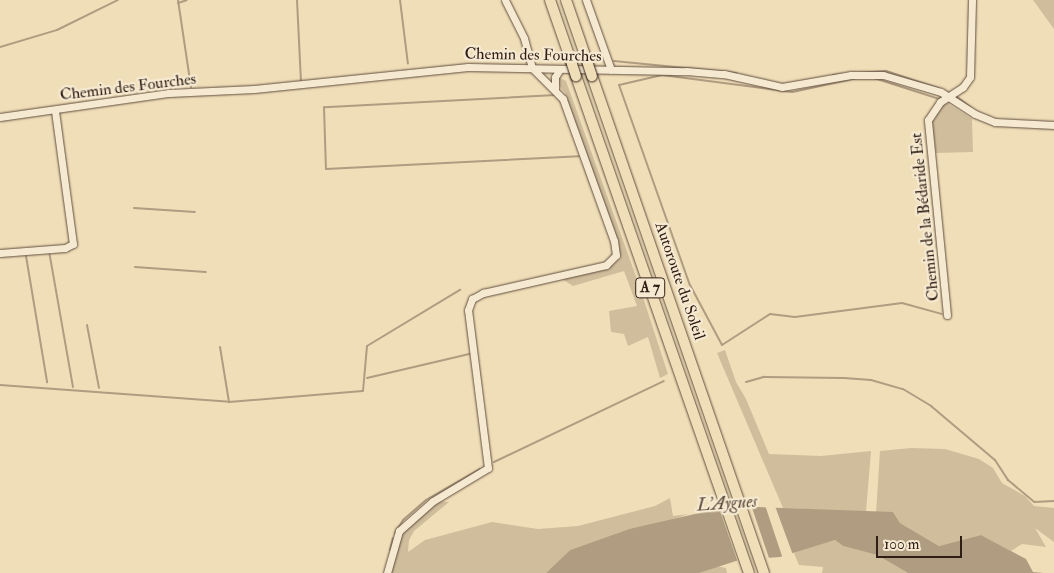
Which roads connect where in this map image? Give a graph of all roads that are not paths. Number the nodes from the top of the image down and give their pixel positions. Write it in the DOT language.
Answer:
graph roads {
  1 [pos="504,0"];
  2 [pos="550,0"];
  3 [pos="566,0"];
  4 [pos="586,0"];
  5 [pos="972,0"];
  6 [pos="532,68"];
  7 [pos="560,69"];
  8 [pos="607,70"];
  9 [pos="555,90"];
  10 [pos="950,96"];
  11 [pos="55,110"];
  12 [pos="0,117"];
  13 [pos="1054,126"];
  14 [pos="0,253"];
  15 [pos="947,315"];
  16 [pos="763,569"];
  17 [pos="747,570"];
  18 [pos="388,573"];
  1 -- 6 [label="street"];
  2 -- 17 [label="highway, Autoroute du Soleil / A 7, bridge"];
  3 -- 16 [label="highway, Autoroute du Soleil / A 7, bridge"];
  4 -- 8 [label="street"];
  5 -- 10 [label="street, Chemin de la Bédaride Est"];
  6 -- 7 [label="street, Chemin des Fourches"];
  6 -- 9 [label="street"];
  6 -- 11 [label="street, Chemin des Fourches"];
  7 -- 8 [label="street, Chemin des Fourches"];
  7 -- 9 [label="street"];
  8 -- 10 [label="street, Chemin des Fourches"];
  9 -- 18 [label="street"];
  10 -- 13 [label="street, Chemin des Fourches"];
  10 -- 15 [label="street, Chemin de la Bédaride Est"];
  11 -- 12 [label="street, Chemin des Fourches"];
  11 -- 14 [label="street"];
}
